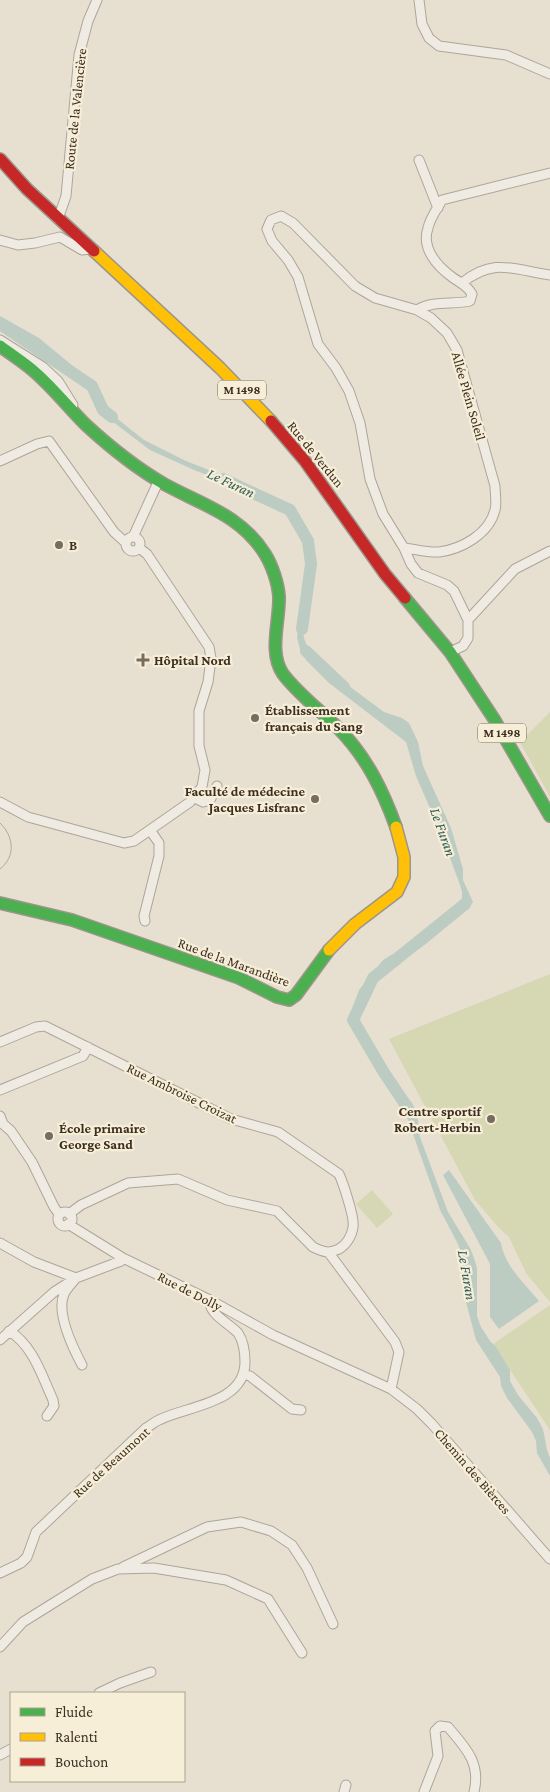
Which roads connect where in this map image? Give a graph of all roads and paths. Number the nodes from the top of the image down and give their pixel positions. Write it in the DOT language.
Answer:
graph roads {
  1 [pos="97,0"];
  2 [pos="419,0"];
  3 [pos="550,74"];
  4 [pos="0,159"];
  5 [pos="419,160"];
  6 [pos="550,173"];
  7 [pos="438,208"];
  8 [pos="58,219"];
  9 [pos="0,240"];
  10 [pos="90,249"];
  11 [pos="550,275"];
  12 [pos="462,283"];
  13 [pos="418,310"];
  14 [pos="0,340"];
  15 [pos="0,346"];
  16 [pos="76,415"];
  17 [pos="0,461"];
  18 [pos="159,480"];
  19 [pos="129,540"];
  20 [pos="404,548"];
  21 [pos="550,551"];
  22 [pos="468,620"];
  23 [pos="450,652"];
  24 [pos="217,786"];
  25 [pos="195,798"];
  26 [pos="0,802"];
  27 [pos="550,816"];
  28 [pos="150,830"];
  29 [pos="0,903"];
  30 [pos="145,921"];
  31 [pos="0,1042"];
  32 [pos="88,1047"];
  33 [pos="0,1090"];
  34 [pos="0,1116"];
  35 [pos="64,1214"];
  36 [pos="0,1243"];
  37 [pos="329,1253"];
  38 [pos="123,1258"];
  39 [pos="76,1278"];
  40 [pos="210,1300"];
  41 [pos="9,1331"];
  42 [pos="0,1340"];
  43 [pos="82,1366"];
  44 [pos="243,1374"];
  45 [pos="391,1389"];
  46 [pos="301,1410"];
  47 [pos="47,1416"];
  48 [pos="550,1559"];
  49 [pos="118,1570"];
  50 [pos="0,1572"];
  51 [pos="334,1624"];
  52 [pos="0,1647"];
  53 [pos="302,1653"];
  54 [pos="151,1672"];
  55 [pos="101,1692"];
  56 [pos="424,1792"];
  57 [pos="474,1792"];
  1 -- 8 [label="street, Route de la Valencière"];
  2 -- 3 [label="street"];
  4 -- 8 [label="street, Rue de Verdun / M 1498"];
  5 -- 7 [label="street"];
  6 -- 7 [label="street"];
  7 -- 12 [label="street"];
  8 -- 10 [label="street, Rue de Verdun / M 1498"];
  9 -- 10 [label="street"];
  10 -- 23 [label="street, Rue de Verdun / M 1498"];
  11 -- 12 [label="street"];
  12 -- 13 [label="street"];
  13 -- 20 [label="street, Allée Plein Soleil"];
  13 -- 20 [label="street, Allée Plein Soleil"];
  14 -- 16 [label="street, Rue de la Marandière"];
  15 -- 16 [label="street, Rue de la Marandière"];
  16 -- 18 [label="street, Rue de la Marandière"];
  17 -- 19 [label="street"];
  18 -- 19 [label="street"];
  18 -- 29 [label="street, Rue de la Marandière"];
  19 -- 25 [label="street"];
  20 -- 22 [label="street, Allée Plein Soleil"];
  21 -- 22 [label="street"];
  22 -- 23 [label="street"];
  23 -- 27 [label="street, Rue de Verdun / M 1498"];
  24 -- 25 [label="street"];
  25 -- 28 [label="street"];
  26 -- 28 [label="street"];
  28 -- 30 [label="street"];
  31 -- 32 [label="street, Rue Ambroise Croizat"];
  32 -- 33 [label="street"];
  32 -- 37 [label="street, Rue Ambroise Croizat"];
  34 -- 35 [label="street"];
  35 -- 37 [label="street"];
  35 -- 38 [label="street, Rue de Dolly"];
  36 -- 39 [label="street"];
  37 -- 45 [label="street"];
  38 -- 39 [label="street"];
  38 -- 40 [label="street, Rue de Dolly"];
  39 -- 41 [label="street"];
  39 -- 43 [label="street"];
  40 -- 44 [label="street"];
  40 -- 45 [label="street, Rue de Dolly"];
  41 -- 42 [label="street"];
  41 -- 47 [label="street"];
  44 -- 46 [label="street"];
  44 -- 50 [label="street, Rue de Beaumont"];
  45 -- 48 [label="street, Chemin des Bièrces"];
  49 -- 51 [label="street"];
  49 -- 52 [label="street"];
  49 -- 53 [label="street"];
  54 -- 55 [label="street"];
  56 -- 57 [label="street"];
}
